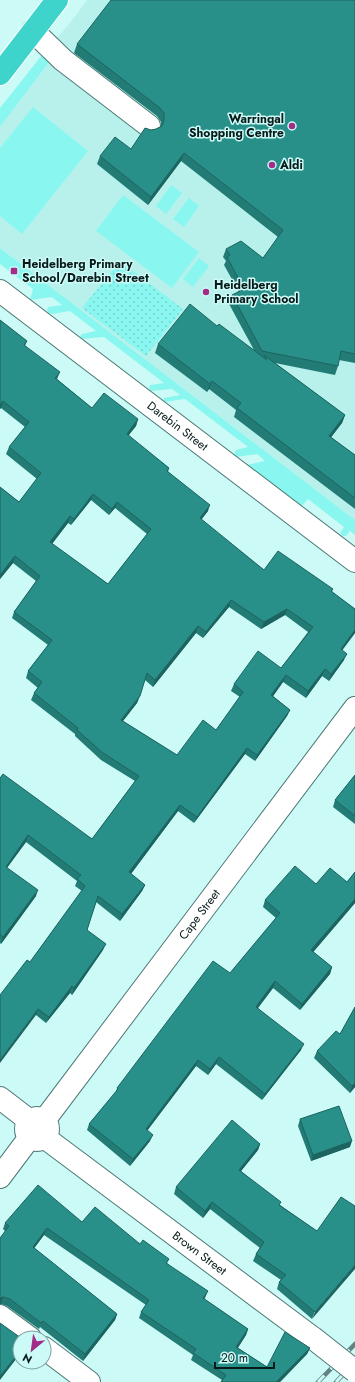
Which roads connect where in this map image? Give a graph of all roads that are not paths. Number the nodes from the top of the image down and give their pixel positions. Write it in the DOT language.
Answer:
graph roads {
  1 [pos="57,0"];
  2 [pos="34,31"];
  3 [pos="0,74"];
  4 [pos="149,126"];
  5 [pos="0,291"];
  6 [pos="355,561"];
  7 [pos="355,708"];
  8 [pos="0,1098"];
  9 [pos="37,1129"];
  10 [pos="0,1177"];
  11 [pos="0,1316"];
  12 [pos="19,1330"];
  13 [pos="52,1354"];
  14 [pos="355,1371"];
  15 [pos="89,1382"];
  1 -- 2 [label="highway"];
  2 -- 3 [label="highway"];
  2 -- 4 [label="street"];
  5 -- 6 [label="street, Darebin Street"];
  7 -- 9 [label="street, Cape Street"];
  8 -- 9 [label="street, Brown Street"];
  9 -- 10 [label="street, Cape Street"];
  9 -- 14 [label="street, Brown Street, bridge"];
  11 -- 12 [label="street"];
  13 -- 15 [label="street"];
}
